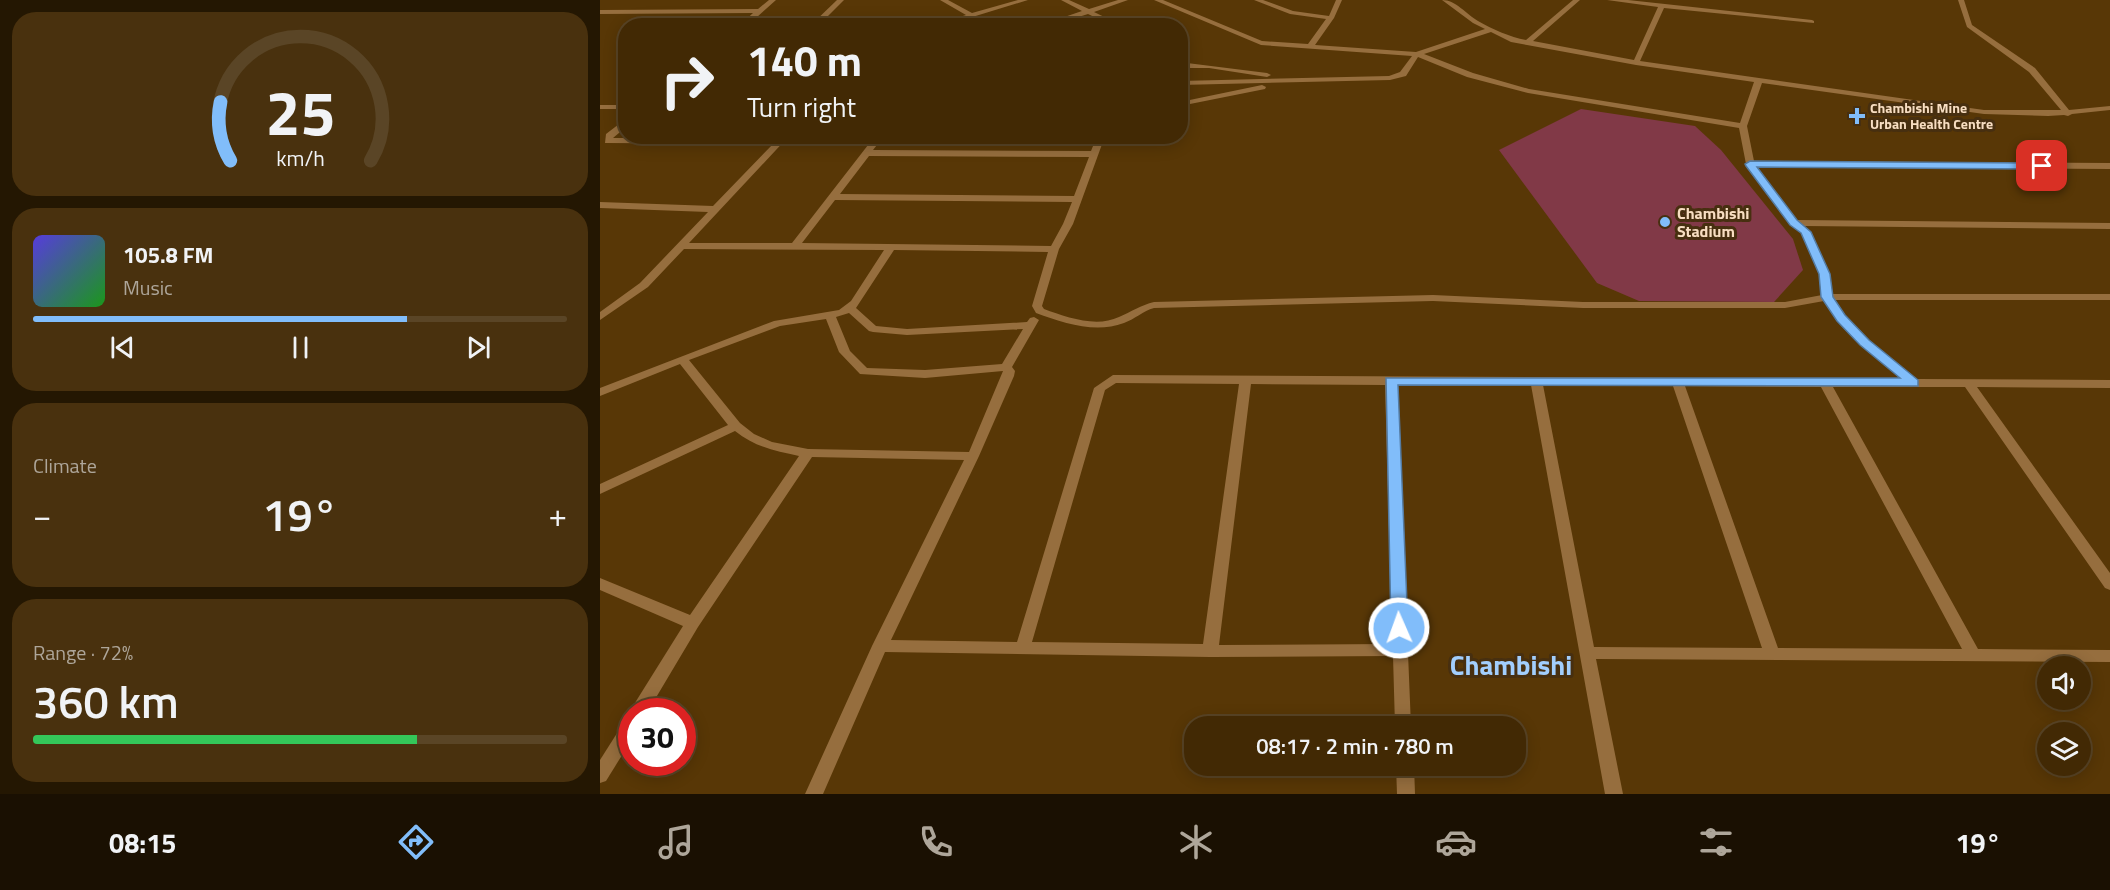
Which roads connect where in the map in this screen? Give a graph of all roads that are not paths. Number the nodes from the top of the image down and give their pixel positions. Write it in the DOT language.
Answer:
graph roads {
  1 [pos="773,0"];
  2 [pos="841,0"];
  3 [pos="943,0"];
  4 [pos="1025,0"];
  5 [pos="1064,0"];
  6 [pos="1125,0"];
  7 [pos="1157,0"];
  8 [pos="1257,0"];
  9 [pos="1339,0"];
  10 [pos="1445,0"];
  11 [pos="1577,0"];
  12 [pos="1610,0"];
  13 [pos="1961,0"];
  14 [pos="1662,6"];
  15 [pos="759,11"];
  16 [pos="1089,11"];
  17 [pos="600,12"];
  18 [pos="971,15"];
  19 [pos="751,18"];
  20 [pos="822,18"];
  21 [pos="961,18"];
  22 [pos="1067,18"];
  23 [pos="1103,18"];
  24 [pos="1331,18"];
  25 [pos="1812,22"];
  26 [pos="1489,30"];
  27 [pos="1527,43"];
  28 [pos="1310,48"];
  29 [pos="1417,54"];
  30 [pos="1188,60"];
  31 [pos="1636,63"];
  32 [pos="1294,79"];
  33 [pos="1758,82"];
  34 [pos="1188,83"];
  35 [pos="1188,102"];
  36 [pos="600,106"];
  37 [pos="618,107"];
  38 [pos="2110,108"];
  39 [pos="2068,114"];
  40 [pos="1743,126"];
  41 [pos="618,129"];
  42 [pos="618,141"];
  43 [pos="777,144"];
  44 [pos="874,144"];
  45 [pos="1098,144"];
  46 [pos="867,153"];
  47 [pos="1094,154"];
  48 [pos="1750,164"];
  49 [pos="2110,166"];
  50 [pos="832,197"];
  51 [pos="1078,199"];
  52 [pos="600,205"];
  53 [pos="717,209"];
  54 [pos="1794,223"];
  55 [pos="2110,226"];
  56 [pos="684,246"];
  57 [pos="795,246"];
  58 [pos="891,247"];
  59 [pos="1054,249"];
  60 [pos="1827,297"];
  61 [pos="2110,297"];
  62 [pos="850,308"];
  63 [pos="1040,311"];
  64 [pos="830,315"];
  65 [pos="600,317"];
  66 [pos="1031,325"];
  67 [pos="682,359"];
  68 [pos="1006,366"];
  69 [pos="1245,381"];
  70 [pos="1391,381"];
  71 [pos="1677,381"];
  72 [pos="1536,382"];
  73 [pos="1825,383"];
  74 [pos="1914,383"];
  75 [pos="1969,384"];
  76 [pos="2110,384"];
  77 [pos="600,392"];
  78 [pos="736,426"];
  79 [pos="807,453"];
  80 [pos="973,456"];
  81 [pos="600,489"];
  82 [pos="600,584"];
  83 [pos="2110,584"];
  84 [pos="693,623"];
  85 [pos="880,646"];
  86 [pos="1023,648"];
  87 [pos="1400,650"];
  88 [pos="1210,651"];
  89 [pos="1587,652"];
  90 [pos="1772,653"];
  91 [pos="1974,656"];
  92 [pos="2110,656"];
  93 [pos="647,698"];
  94 [pos="1403,716"];
  95 [pos="618,747"];
  96 [pos="600,776"];
  97 [pos="1405,776"];
  98 [pos="814,794"];
  99 [pos="1406,794"];
  100 [pos="1614,794"];
  1 -- 15 [label="street"];
  2 -- 20 [label="street"];
  3 -- 18 [label="street"];
  4 -- 18 [label="street"];
  5 -- 16 [label="street"];
  6 -- 16 [label="street"];
  7 -- 28 [label="street"];
  8 -- 24 [label="street"];
  9 -- 24 [label="street"];
  10 -- 26 [label="street"];
  11 -- 27 [label="street"];
  12 -- 14 [label="street"];
  13 -- 39 [label="street"];
  14 -- 25 [label="street"];
  14 -- 31 [label="street"];
  15 -- 17 [label="street"];
  15 -- 19 [label="street"];
  16 -- 22 [label="street"];
  16 -- 23 [label="street"];
  18 -- 21 [label="street"];
  24 -- 28 [label="street"];
  26 -- 27 [label="street"];
  26 -- 29 [label="street"];
  27 -- 31 [label="street"];
  28 -- 29 [label="street"];
  29 -- 32 [label="street"];
  29 -- 40 [label="street"];
  30 -- 32 [label="street"];
  31 -- 33 [label="street"];
  32 -- 34 [label="street"];
  32 -- 35 [label="street"];
  33 -- 39 [label="street"];
  33 -- 40 [label="street"];
  36 -- 37 [label="street"];
  38 -- 39 [label="street"];
  40 -- 48 [label="street"];
  41 -- 42 [label="street"];
  43 -- 53 [label="street"];
  44 -- 46 [label="street"];
  45 -- 47 [label="street"];
  46 -- 47 [label="street"];
  46 -- 50 [label="street"];
  47 -- 51 [label="street"];
  48 -- 49 [label="street"];
  48 -- 54 [label="street"];
  50 -- 51 [label="street"];
  50 -- 57 [label="street"];
  51 -- 59 [label="street"];
  52 -- 53 [label="street"];
  53 -- 56 [label="street"];
  54 -- 55 [label="street"];
  54 -- 60 [label="street"];
  56 -- 57 [label="street"];
  56 -- 65 [label="street"];
  57 -- 58 [label="street"];
  58 -- 59 [label="street"];
  58 -- 62 [label="street"];
  59 -- 63 [label="street"];
  60 -- 61 [label="street"];
  60 -- 63 [label="street"];
  60 -- 74 [label="street"];
  62 -- 64 [label="street"];
  62 -- 66 [label="street"];
  63 -- 66 [label="street"];
  64 -- 67 [label="street"];
  64 -- 68 [label="street"];
  66 -- 68 [label="street"];
  67 -- 77 [label="street"];
  67 -- 78 [label="street"];
  68 -- 80 [label="street"];
  69 -- 70 [label="street"];
  69 -- 86 [label="street"];
  69 -- 88 [label="street"];
  70 -- 72 [label="street"];
  70 -- 87 [label="street"];
  71 -- 72 [label="street"];
  71 -- 73 [label="street"];
  71 -- 90 [label="street"];
  72 -- 89 [label="street"];
  73 -- 74 [label="street"];
  73 -- 91 [label="street"];
  74 -- 75 [label="street"];
  75 -- 76 [label="street"];
  75 -- 83 [label="street"];
  78 -- 79 [label="street"];
  78 -- 81 [label="street"];
  79 -- 80 [label="street"];
  79 -- 84 [label="street"];
  80 -- 85 [label="street"];
  82 -- 84 [label="street"];
  84 -- 93 [label="street"];
  85 -- 86 [label="street"];
  85 -- 98 [label="street"];
  86 -- 88 [label="street"];
  87 -- 88 [label="street"];
  87 -- 94 [label="street"];
  89 -- 90 [label="street"];
  89 -- 100 [label="street"];
  90 -- 91 [label="street"];
  91 -- 92 [label="street"];
  95 -- 96 [label="street"];
  97 -- 99 [label="street"];
}
